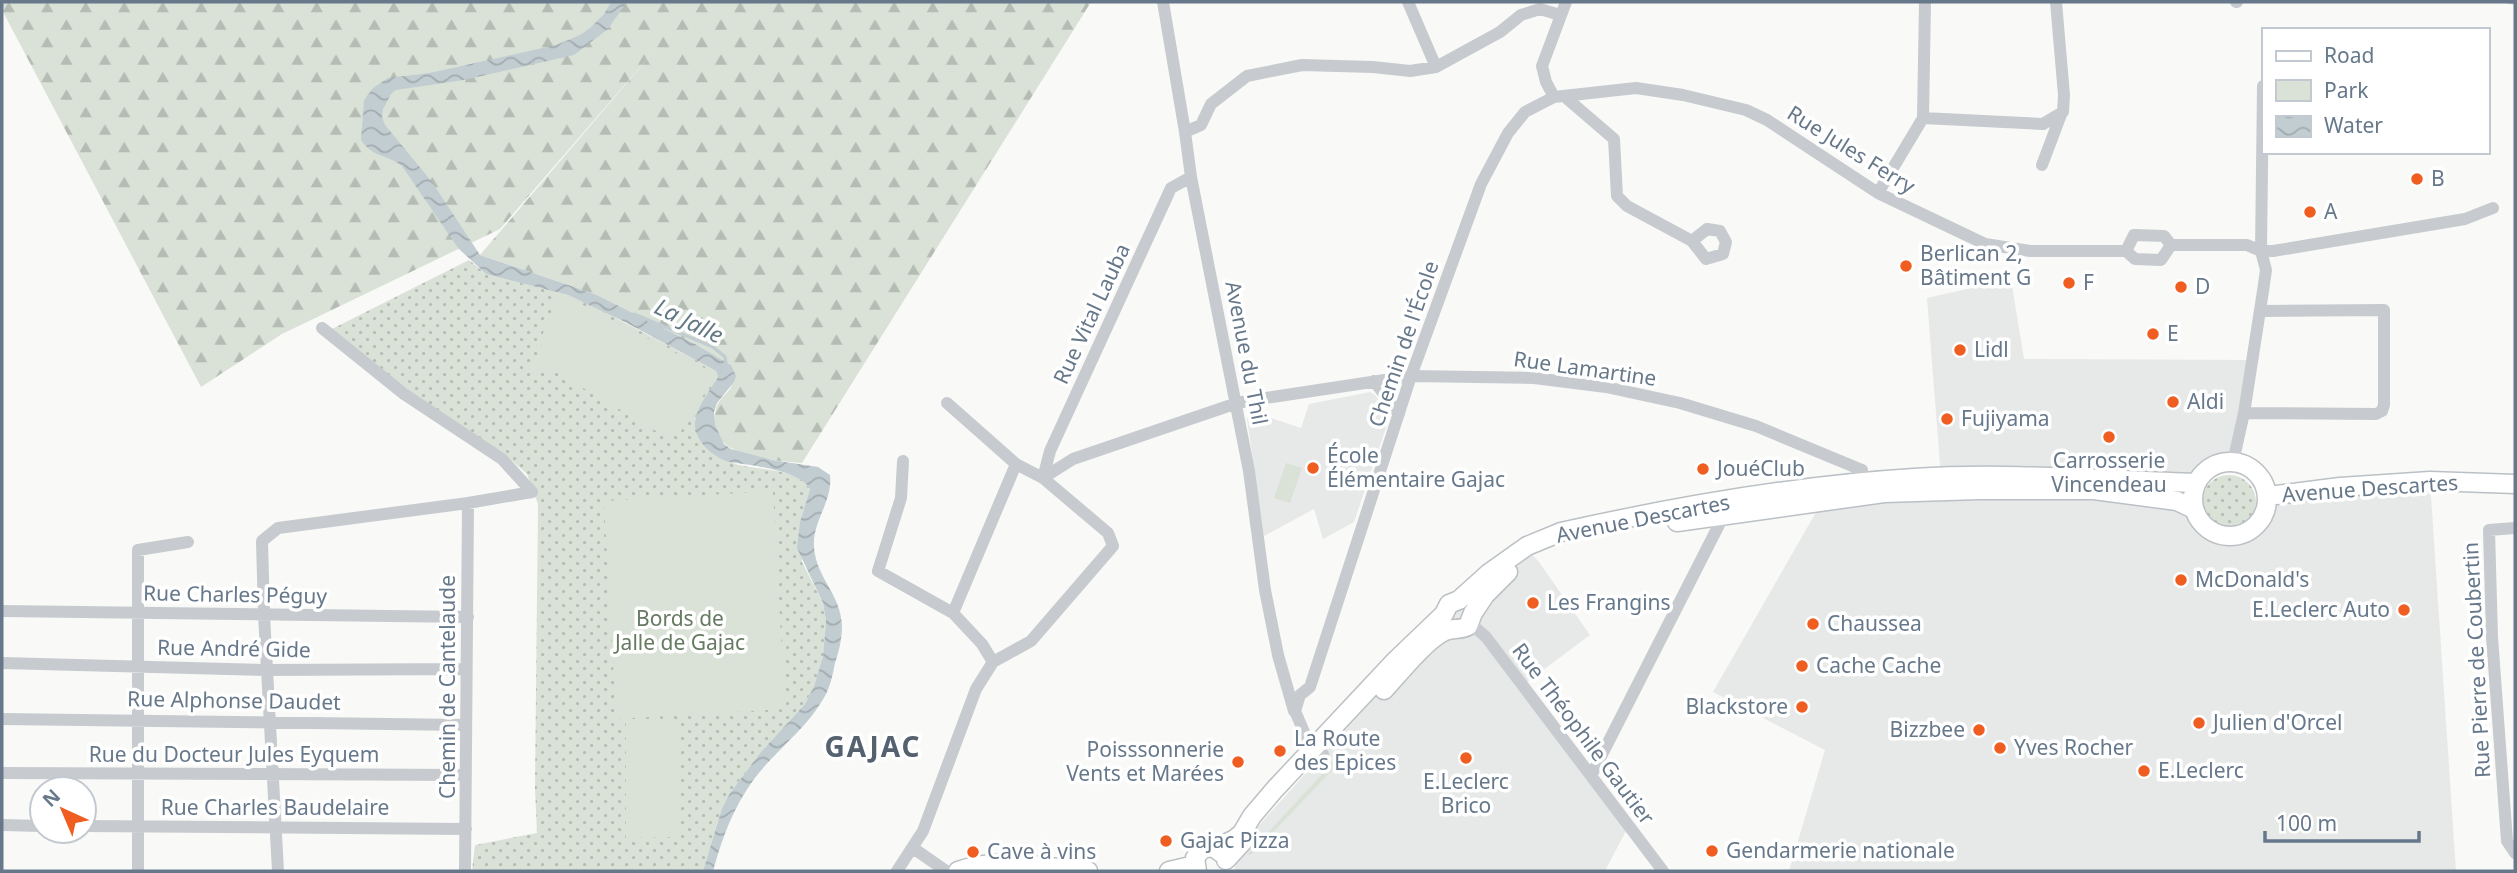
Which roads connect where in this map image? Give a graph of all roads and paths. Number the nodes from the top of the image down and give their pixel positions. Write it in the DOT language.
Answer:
graph roads {
  1 [pos="1163,2"];
  2 [pos="1408,2"];
  3 [pos="1566,2"];
  4 [pos="1924,2"];
  5 [pos="2056,2"];
  6 [pos="1560,15"];
  7 [pos="1436,67"];
  8 [pos="1559,96"];
  9 [pos="2063,112"];
  10 [pos="1923,118"];
  11 [pos="1185,132"];
  12 [pos="2262,154"];
  13 [pos="2042,165"];
  14 [pos="1191,177"];
  15 [pos="1878,194"];
  16 [pos="2493,208"];
  17 [pos="1692,241"];
  18 [pos="2171,245"];
  19 [pos="2126,251"];
  20 [pos="2261,251"];
  21 [pos="2260,311"];
  22 [pos="322,328"];
  23 [pos="1411,376"];
  24 [pos="1374,381"];
  25 [pos="947,403"];
  26 [pos="1237,403"];
  27 [pos="2244,413"];
  28 [pos="1399,414"];
  29 [pos="903,461"];
  30 [pos="2233,462"];
  31 [pos="1016,464"];
  32 [pos="1043,478"];
  33 [pos="1862,483"];
  34 [pos="2196,483"];
  35 [pos="2515,484"];
  36 [pos="2268,496"];
  37 [pos="468,503"];
  38 [pos="2194,509"];
  39 [pos="1724,515"];
  40 [pos="2515,528"];
  41 [pos="188,542"];
  42 [pos="1459,600"];
  43 [pos="2,611"];
  44 [pos="139,613"];
  45 [pos="953,613"];
  46 [pos="264,615"];
  47 [pos="468,617"];
  48 [pos="1472,618"];
  49 [pos="1448,621"];
  50 [pos="993,662"];
  51 [pos="2,663"];
  52 [pos="139,667"];
  53 [pos="466,669"];
  54 [pos="267,670"];
  55 [pos="1294,711"];
  56 [pos="2,719"];
  57 [pos="138,719"];
  58 [pos="271,720"];
  59 [pos="466,725"];
  60 [pos="1319,750"];
  61 [pos="2,773"];
  62 [pos="137,774"];
  63 [pos="272,774"];
  64 [pos="466,775"];
  65 [pos="1591,776"];
  66 [pos="2,825"];
  67 [pos="28,826"];
  68 [pos="98,826"];
  69 [pos="138,826"];
  70 [pos="274,828"];
  71 [pos="466,829"];
  72 [pos="913,848"];
  73 [pos="2515,853"];
  74 [pos="1222,860"];
  75 [pos="1196,868"];
  76 [pos="138,871"];
  77 [pos="278,871"];
  78 [pos="465,871"];
  79 [pos="897,871"];
  80 [pos="946,871"];
  81 [pos="958,871"];
  82 [pos="1088,871"];
  83 [pos="1169,871"];
  84 [pos="1663,871"];
  1 -- 11 [label="street, Avenue du Thil"];
  2 -- 7 [label="street"];
  3 -- 6 [label="street"];
  4 -- 10 [label="street"];
  5 -- 9 [label="street"];
  6 -- 7 [label="street"];
  6 -- 8 [label="street"];
  7 -- 11 [label="street"];
  8 -- 15 [label="street, Rue Jules Ferry"];
  8 -- 17 [label="street"];
  8 -- 23 [label="street, Chemin de l'École"];
  9 -- 10 [label="street"];
  9 -- 13 [label="street"];
  10 -- 15 [label="street"];
  11 -- 14 [label="street, Avenue du Thil"];
  12 -- 20 [label="street"];
  14 -- 26 [label="street, Avenue du Thil"];
  14 -- 32 [label="street, Rue Vital Lauba"];
  15 -- 19 [label="street, Rue Jules Ferry"];
  16 -- 20 [label="street, Rue Jules Ferry"];
  18 -- 19 [label="street, Rue Jules Ferry"];
  18 -- 19 [label="street, Rue Jules Ferry"];
  18 -- 20 [label="street, Rue Jules Ferry"];
  20 -- 21 [label="street"];
  21 -- 27 [label="street"];
  21 -- 27 [label="street"];
  22 -- 37 [label="street"];
  23 -- 24 [label="street, Rue Lamartine"];
  23 -- 28 [label="street, Chemin de l'École"];
  23 -- 33 [label="street, Rue Lamartine"];
  24 -- 26 [label="street, Rue Lamartine"];
  24 -- 28 [label="street"];
  25 -- 31 [label="street"];
  26 -- 32 [label="street, Rue Lamartine"];
  26 -- 55 [label="street, Avenue du Thil"];
  27 -- 30 [label="street"];
  28 -- 55 [label="street, Chemin de l'École"];
  29 -- 45 [label="street"];
  30 -- 34 [label="main road"];
  30 -- 36 [label="main road, Avenue Descartes"];
  31 -- 32 [label="street"];
  31 -- 45 [label="street"];
  32 -- 50 [label="street"];
  33 -- 34 [label="main road, Avenue Descartes"];
  33 -- 42 [label="main road, Avenue Descartes"];
  34 -- 38 [label="main road"];
  35 -- 36 [label="main road, Avenue Descartes"];
  36 -- 38 [label="main road, Avenue Descartes"];
  37 -- 46 [label="street"];
  37 -- 47 [label="street, Chemin de Cantelaude"];
  38 -- 39 [label="main road, Avenue Descartes"];
  39 -- 48 [label="main road, Avenue Descartes"];
  39 -- 65 [label="street"];
  40 -- 73 [label="street, Rue Pierre de Coubertin"];
  41 -- 44 [label="street"];
  42 -- 48 [label="main road"];
  42 -- 49 [label="main road, Avenue Descartes"];
  43 -- 44 [label="street, Rue Charles Péguy"];
  44 -- 46 [label="street, Rue Charles Péguy"];
  44 -- 52 [label="street"];
  45 -- 50 [label="street"];
  46 -- 47 [label="street, Rue Charles Péguy"];
  46 -- 54 [label="street"];
  47 -- 53 [label="street, Chemin de Cantelaude"];
  48 -- 49 [label="main road, Avenue Descartes"];
  48 -- 65 [label="street, Rue Théophile Gautier"];
  49 -- 60 [label="main road, Avenue Descartes"];
  50 -- 72 [label="street"];
  51 -- 52 [label="street, Rue André Gide"];
  52 -- 54 [label="street, Rue André Gide"];
  52 -- 57 [label="street"];
  53 -- 54 [label="street, Rue André Gide"];
  53 -- 59 [label="street, Chemin de Cantelaude"];
  54 -- 58 [label="street"];
  55 -- 60 [label="street"];
  56 -- 57 [label="street, Rue Alphonse Daudet"];
  57 -- 58 [label="street, Rue Alphonse Daudet"];
  57 -- 62 [label="street"];
  58 -- 59 [label="street, Rue Alphonse Daudet"];
  58 -- 63 [label="street"];
  59 -- 64 [label="street, Chemin de Cantelaude"];
  60 -- 74 [label="main road, Avenue Descartes"];
  61 -- 62 [label="street, Rue du Docteur Jules Eyquem"];
  62 -- 63 [label="street, Rue du Docteur Jules Eyquem"];
  62 -- 69 [label="street"];
  63 -- 64 [label="street, Rue du Docteur Jules Eyquem"];
  63 -- 70 [label="street"];
  64 -- 71 [label="street, Chemin de Cantelaude"];
  65 -- 84 [label="street, Rue Théophile Gautier"];
  66 -- 67 [label="street"];
  68 -- 69 [label="street, Rue Charles Baudelaire"];
  69 -- 70 [label="street, Rue Charles Baudelaire"];
  69 -- 76 [label="street"];
  70 -- 71 [label="street, Rue Charles Baudelaire"];
  70 -- 77 [label="street"];
  71 -- 78 [label="street, Chemin de Cantelaude"];
  72 -- 79 [label="street"];
  72 -- 80 [label="street"];
  74 -- 75 [label="main road, Avenue Descartes"];
  75 -- 83 [label="main road"];
  81 -- 82 [label="main road"];
}
